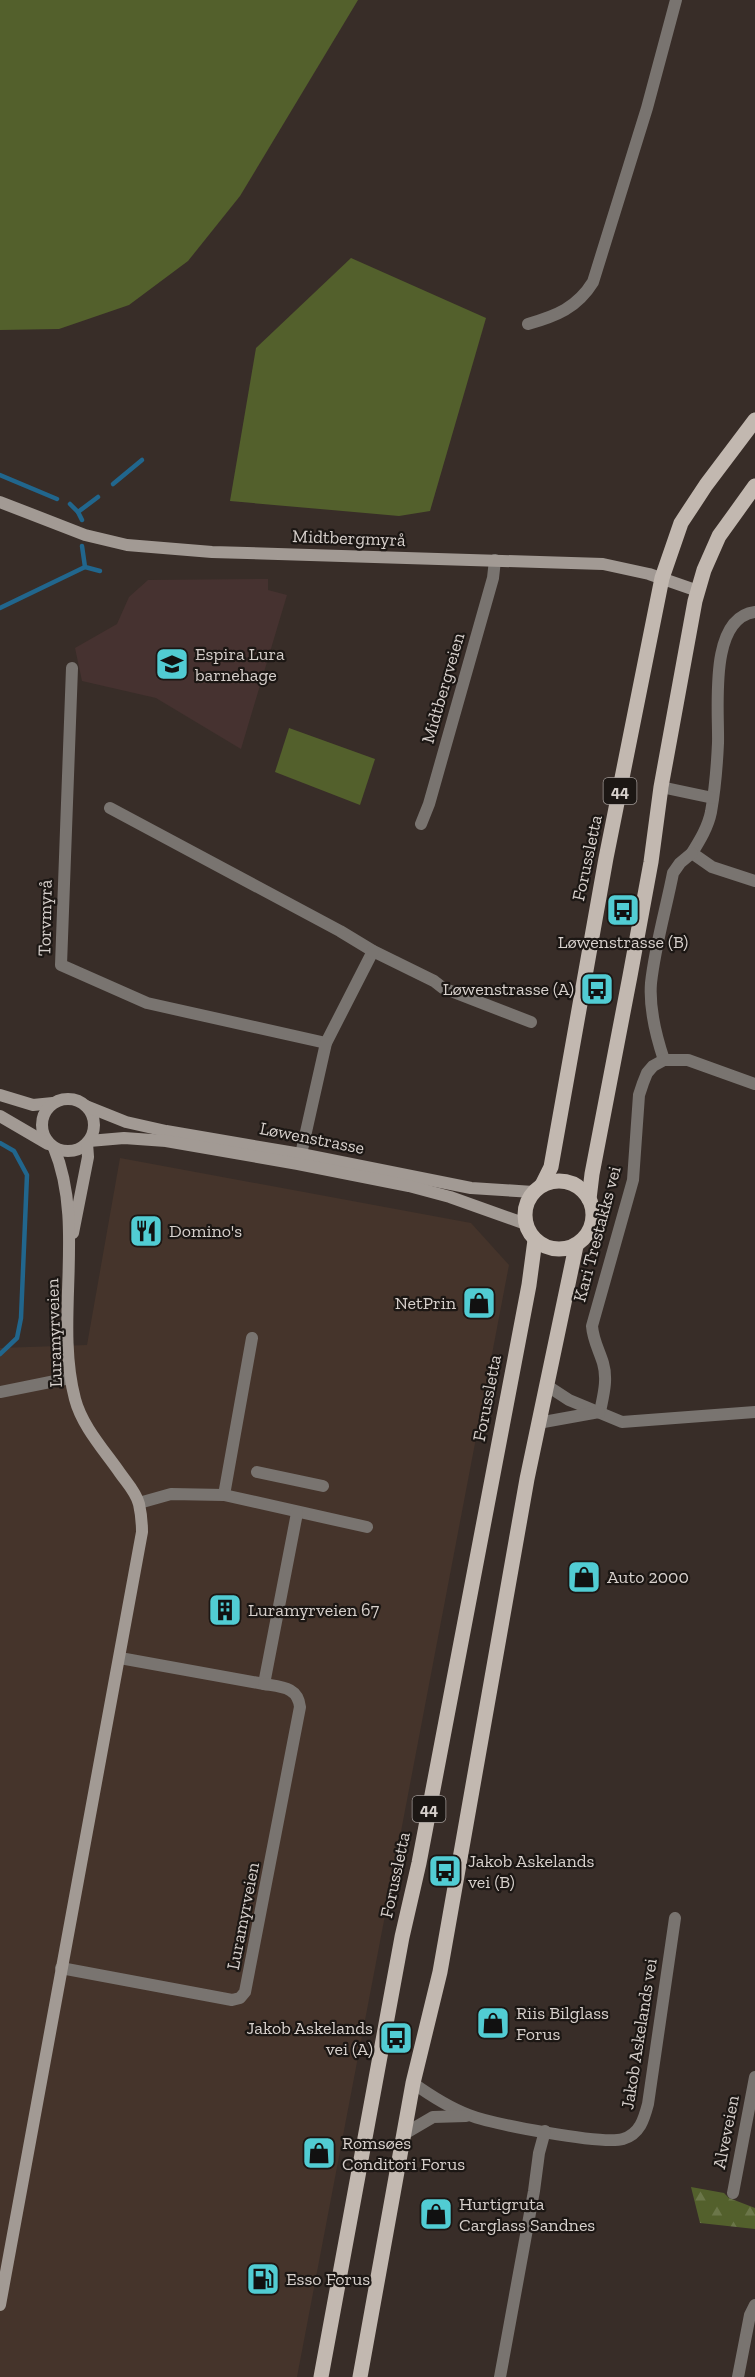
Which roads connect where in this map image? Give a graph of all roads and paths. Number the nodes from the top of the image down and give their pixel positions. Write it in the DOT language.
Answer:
graph roads {
  1 [pos="676,0"];
  2 [pos="528,324"];
  3 [pos="755,420"];
  4 [pos="755,486"];
  5 [pos="1,505"];
  6 [pos="495,560"];
  7 [pos="662,578"];
  8 [pos="698,591"];
  9 [pos="755,612"];
  10 [pos="72,668"];
  11 [pos="661,787"];
  12 [pos="713,798"];
  13 [pos="110,808"];
  14 [pos="421,824"];
  15 [pos="692,853"];
  16 [pos="755,881"];
  17 [pos="373,951"];
  18 [pos="531,1022"];
  19 [pos="326,1043"];
  20 [pos="664,1060"];
  21 [pos="755,1084"];
  22 [pos="0,1095"];
  23 [pos="53,1103"];
  24 [pos="86,1106"];
  25 [pos="0,1116"];
  26 [pos="88,1142"];
  27 [pos="52,1146"];
  28 [pos="299,1159"];
  29 [pos="538,1188"];
  30 [pos="590,1199"];
  31 [pos="525,1224"];
  32 [pos="535,1240"];
  33 [pos="576,1245"];
  34 [pos="69,1252"];
  35 [pos="252,1338"];
  36 [pos="70,1378"];
  37 [pos="546,1385"];
  38 [pos="0,1392"];
  39 [pos="600,1412"];
  40 [pos="755,1412"];
  41 [pos="538,1423"];
  42 [pos="257,1472"];
  43 [pos="323,1486"];
  44 [pos="224,1495"];
  45 [pos="138,1503"];
  46 [pos="297,1513"];
  47 [pos="367,1527"];
  48 [pos="120,1658"];
  49 [pos="264,1684"];
  50 [pos="675,1918"];
  51 [pos="62,1968"];
  52 [pos="755,2077"];
  53 [pos="413,2083"];
  54 [pos="470,2116"];
  55 [pos="545,2131"];
  56 [pos="404,2134"];
  57 [pos="733,2193"];
  58 [pos="0,2305"];
  59 [pos="755,2305"];
  60 [pos="321,2377"];
  61 [pos="360,2377"];
  62 [pos="500,2377"];
  63 [pos="738,2377"];
  1 -- 2 [label="street"];
  3 -- 7 [label="main road, Forussletta / 44"];
  4 -- 8 [label="main road, 44"];
  5 -- 6 [label="street, Midtbergmyrå"];
  6 -- 7 [label="street, Midtbergmyrå"];
  6 -- 14 [label="street, Midtbergveien"];
  7 -- 8 [label="street, Midtbergmyrå"];
  7 -- 29 [label="main road, Forussletta / 44"];
  8 -- 11 [label="main road, 44"];
  9 -- 12 [label="street"];
  10 -- 19 [label="street, Torvmyrå"];
  11 -- 12 [label="street"];
  11 -- 30 [label="main road, 44"];
  12 -- 15 [label="street"];
  13 -- 17 [label="street"];
  15 -- 16 [label="street"];
  15 -- 20 [label="street"];
  17 -- 18 [label="street"];
  17 -- 19 [label="street"];
  19 -- 28 [label="street"];
  20 -- 21 [label="street"];
  20 -- 39 [label="street, Kari Trestakks vei"];
  22 -- 23 [label="street"];
  23 -- 24 [label="street"];
  23 -- 27 [label="street"];
  24 -- 26 [label="street"];
  24 -- 28 [label="street, Løwenstrasse"];
  25 -- 27 [label="street"];
  26 -- 27 [label="street"];
  26 -- 28 [label="street, Løwenstrasse"];
  26 -- 34 [label="street, Luramyrveien"];
  27 -- 34 [label="street, Luramyrveien"];
  28 -- 29 [label="street, Løwenstrasse"];
  28 -- 31 [label="street, Løwenstrasse"];
  29 -- 30 [label="main road"];
  29 -- 31 [label="main road, 44"];
  30 -- 33 [label="main road, 44"];
  31 -- 32 [label="main road"];
  32 -- 33 [label="main road"];
  32 -- 60 [label="main road, Forussletta / 44"];
  33 -- 37 [label="main road, 44"];
  34 -- 36 [label="street, Luramyrveien"];
  35 -- 44 [label="street"];
  36 -- 38 [label="street"];
  36 -- 45 [label="street, Luramyrveien"];
  37 -- 39 [label="street"];
  37 -- 41 [label="main road, 44"];
  39 -- 40 [label="street"];
  39 -- 41 [label="street"];
  41 -- 53 [label="main road, 44"];
  42 -- 43 [label="street"];
  44 -- 45 [label="street"];
  44 -- 46 [label="street"];
  45 -- 48 [label="street, Luramyrveien"];
  46 -- 47 [label="street"];
  46 -- 49 [label="street"];
  48 -- 49 [label="street, Luramyrveien"];
  48 -- 51 [label="street, Luramyrveien"];
  49 -- 51 [label="street, Luramyrveien"];
  50 -- 55 [label="street, Jakob Askelands vei"];
  51 -- 58 [label="street, Luramyrveien"];
  52 -- 57 [label="street, Alveveien"];
  53 -- 54 [label="street, Jakob Askelands vei"];
  53 -- 56 [label="main road, 44"];
  54 -- 55 [label="street, Jakob Askelands vei"];
  54 -- 56 [label="street, Jakob Askelands vei"];
  55 -- 62 [label="street"];
  56 -- 61 [label="main road, 44"];
  59 -- 63 [label="street"];
}
